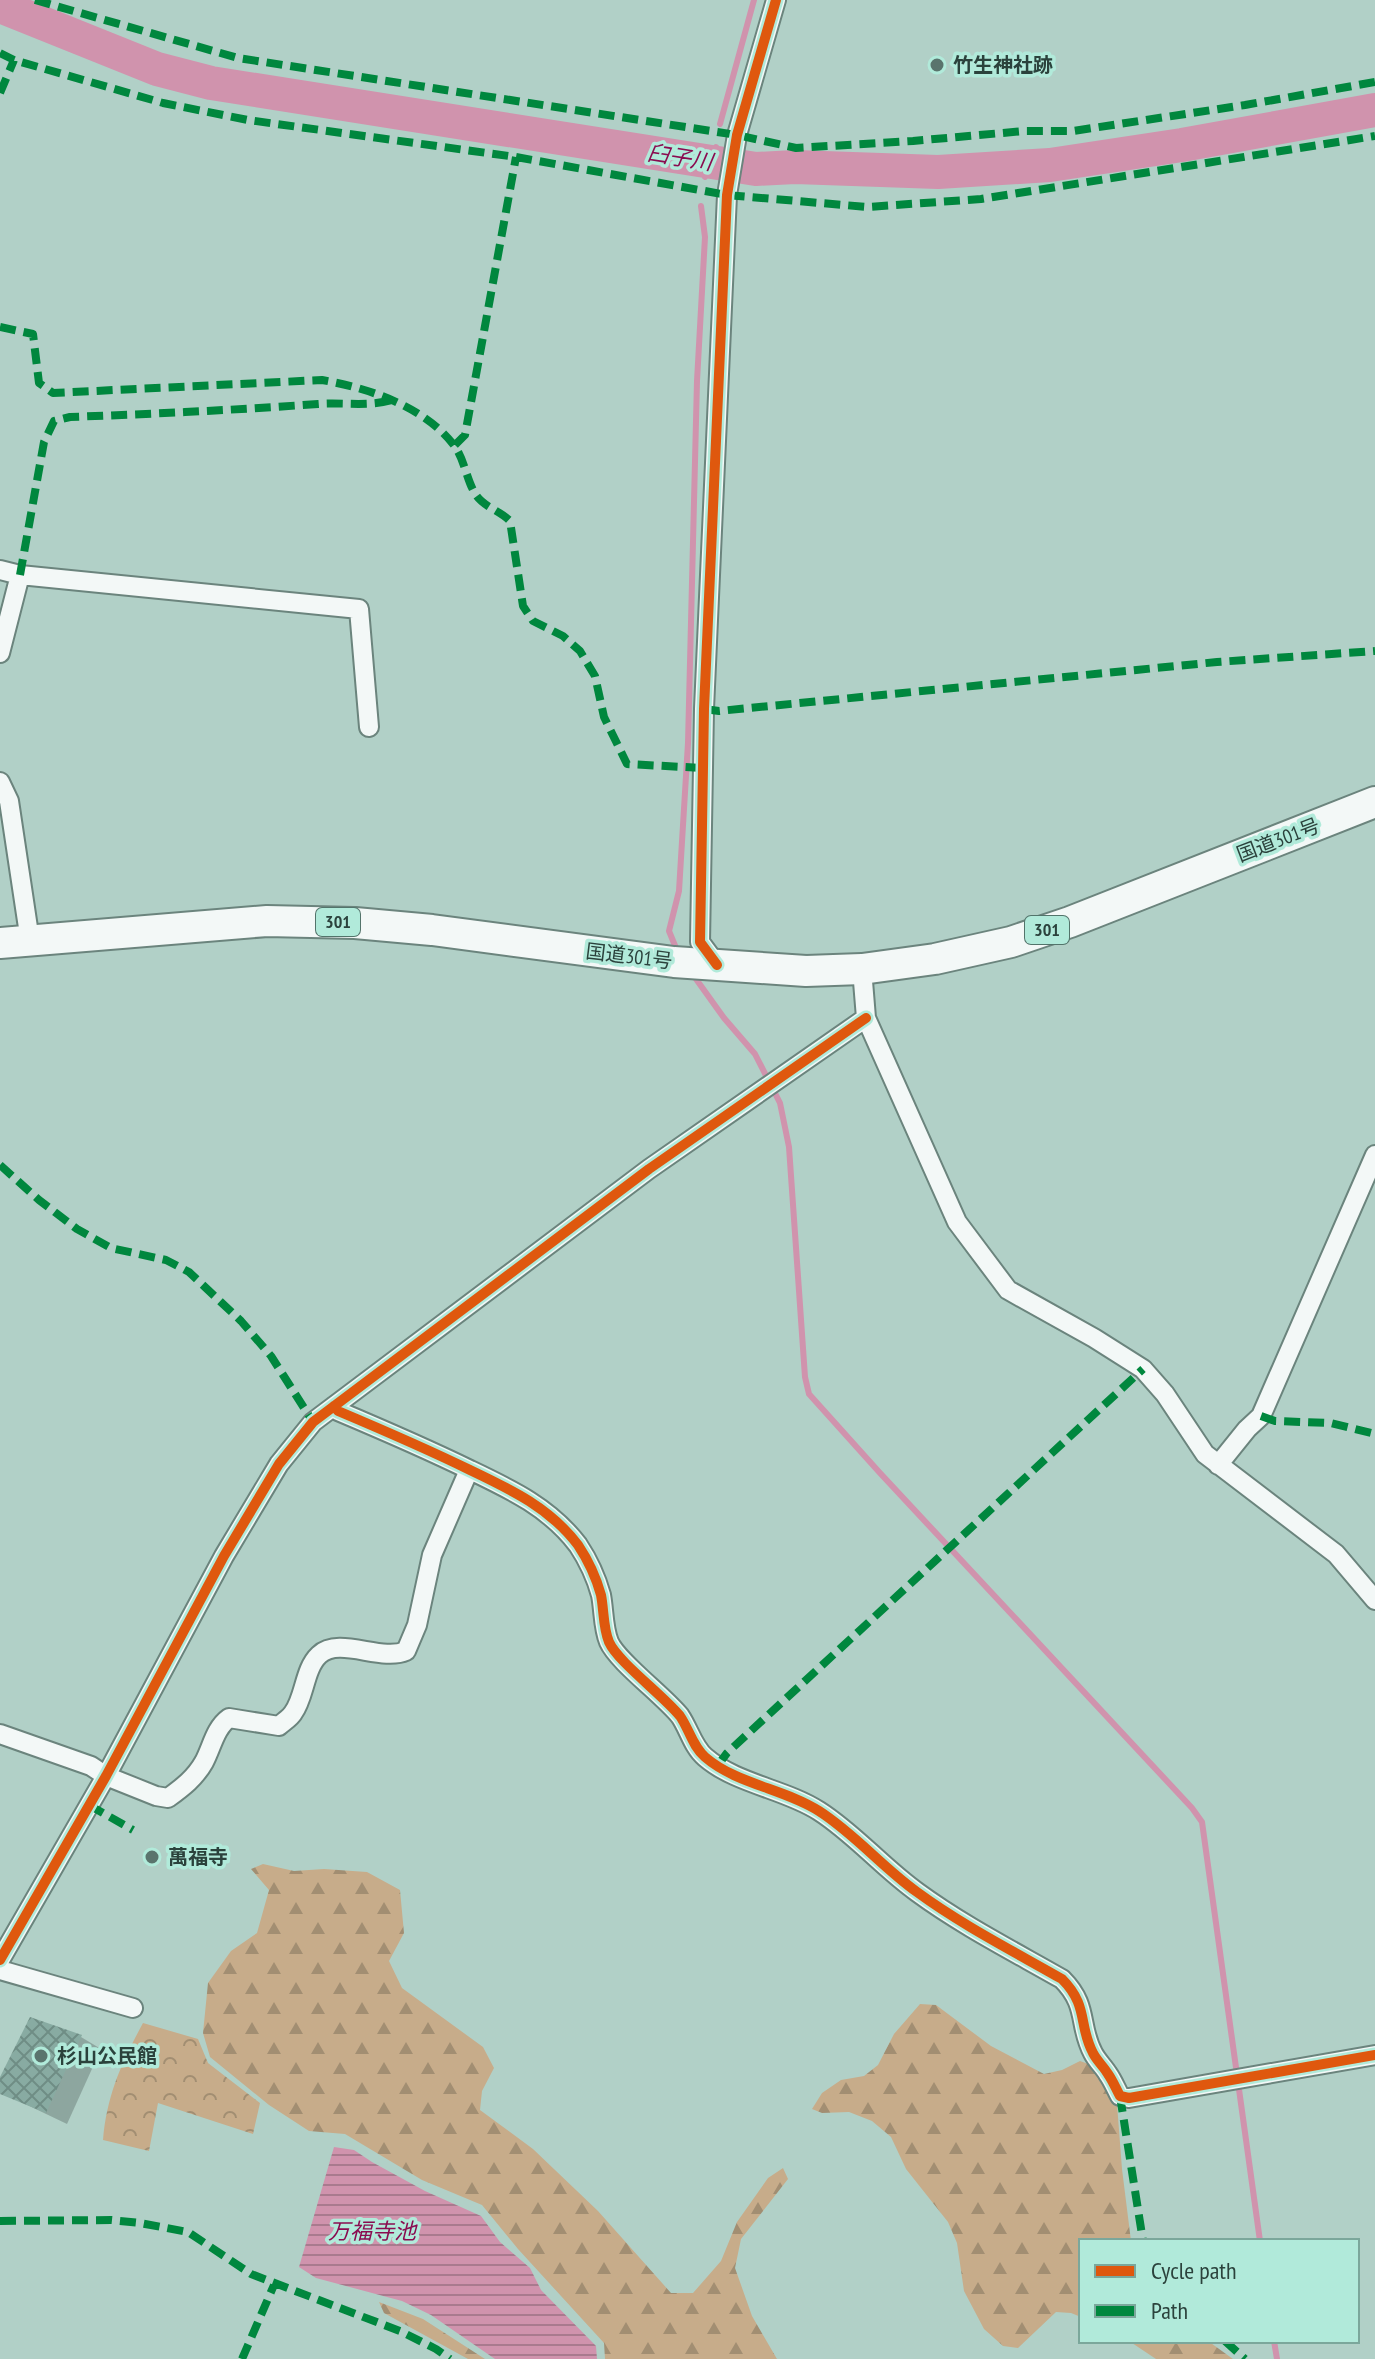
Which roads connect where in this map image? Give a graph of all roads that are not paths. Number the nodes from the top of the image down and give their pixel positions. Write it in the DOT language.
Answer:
graph roads {
  1 [pos="776,0"];
  2 [pos="0,570"];
  3 [pos="20,575"];
  4 [pos="0,653"];
  5 [pos="369,727"];
  6 [pos="0,782"];
  7 [pos="1375,802"];
  8 [pos="30,941"];
  9 [pos="0,943"];
  10 [pos="697,964"];
  11 [pos="862,969"];
  12 [pos="866,1018"];
  13 [pos="1375,1155"];
  14 [pos="334,1406"];
  15 [pos="1218,1465"];
  16 [pos="469,1470"];
  17 [pos="1374,1596"];
  18 [pos="0,1734"];
  19 [pos="106,1776"];
  20 [pos="0,1960"];
  21 [pos="0,1970"];
  22 [pos="133,2008"];
  23 [pos="1375,2055"];
  1 -- 10 [label="street"];
  2 -- 3 [label="street"];
  3 -- 4 [label="street"];
  3 -- 5 [label="street"];
  6 -- 8 [label="street"];
  7 -- 11 [label="highway, 国道301号 / 301"];
  8 -- 9 [label="highway, 国道301号 / 301"];
  8 -- 10 [label="highway, 国道301号 / 301"];
  10 -- 11 [label="highway, 国道301号 / 301"];
  11 -- 12 [label="street"];
  12 -- 14 [label="street"];
  12 -- 15 [label="street"];
  13 -- 15 [label="street"];
  14 -- 16 [label="street"];
  14 -- 19 [label="street"];
  15 -- 17 [label="street"];
  16 -- 19 [label="street"];
  16 -- 23 [label="street"];
  18 -- 19 [label="street"];
  19 -- 20 [label="street"];
  21 -- 22 [label="street"];
}
